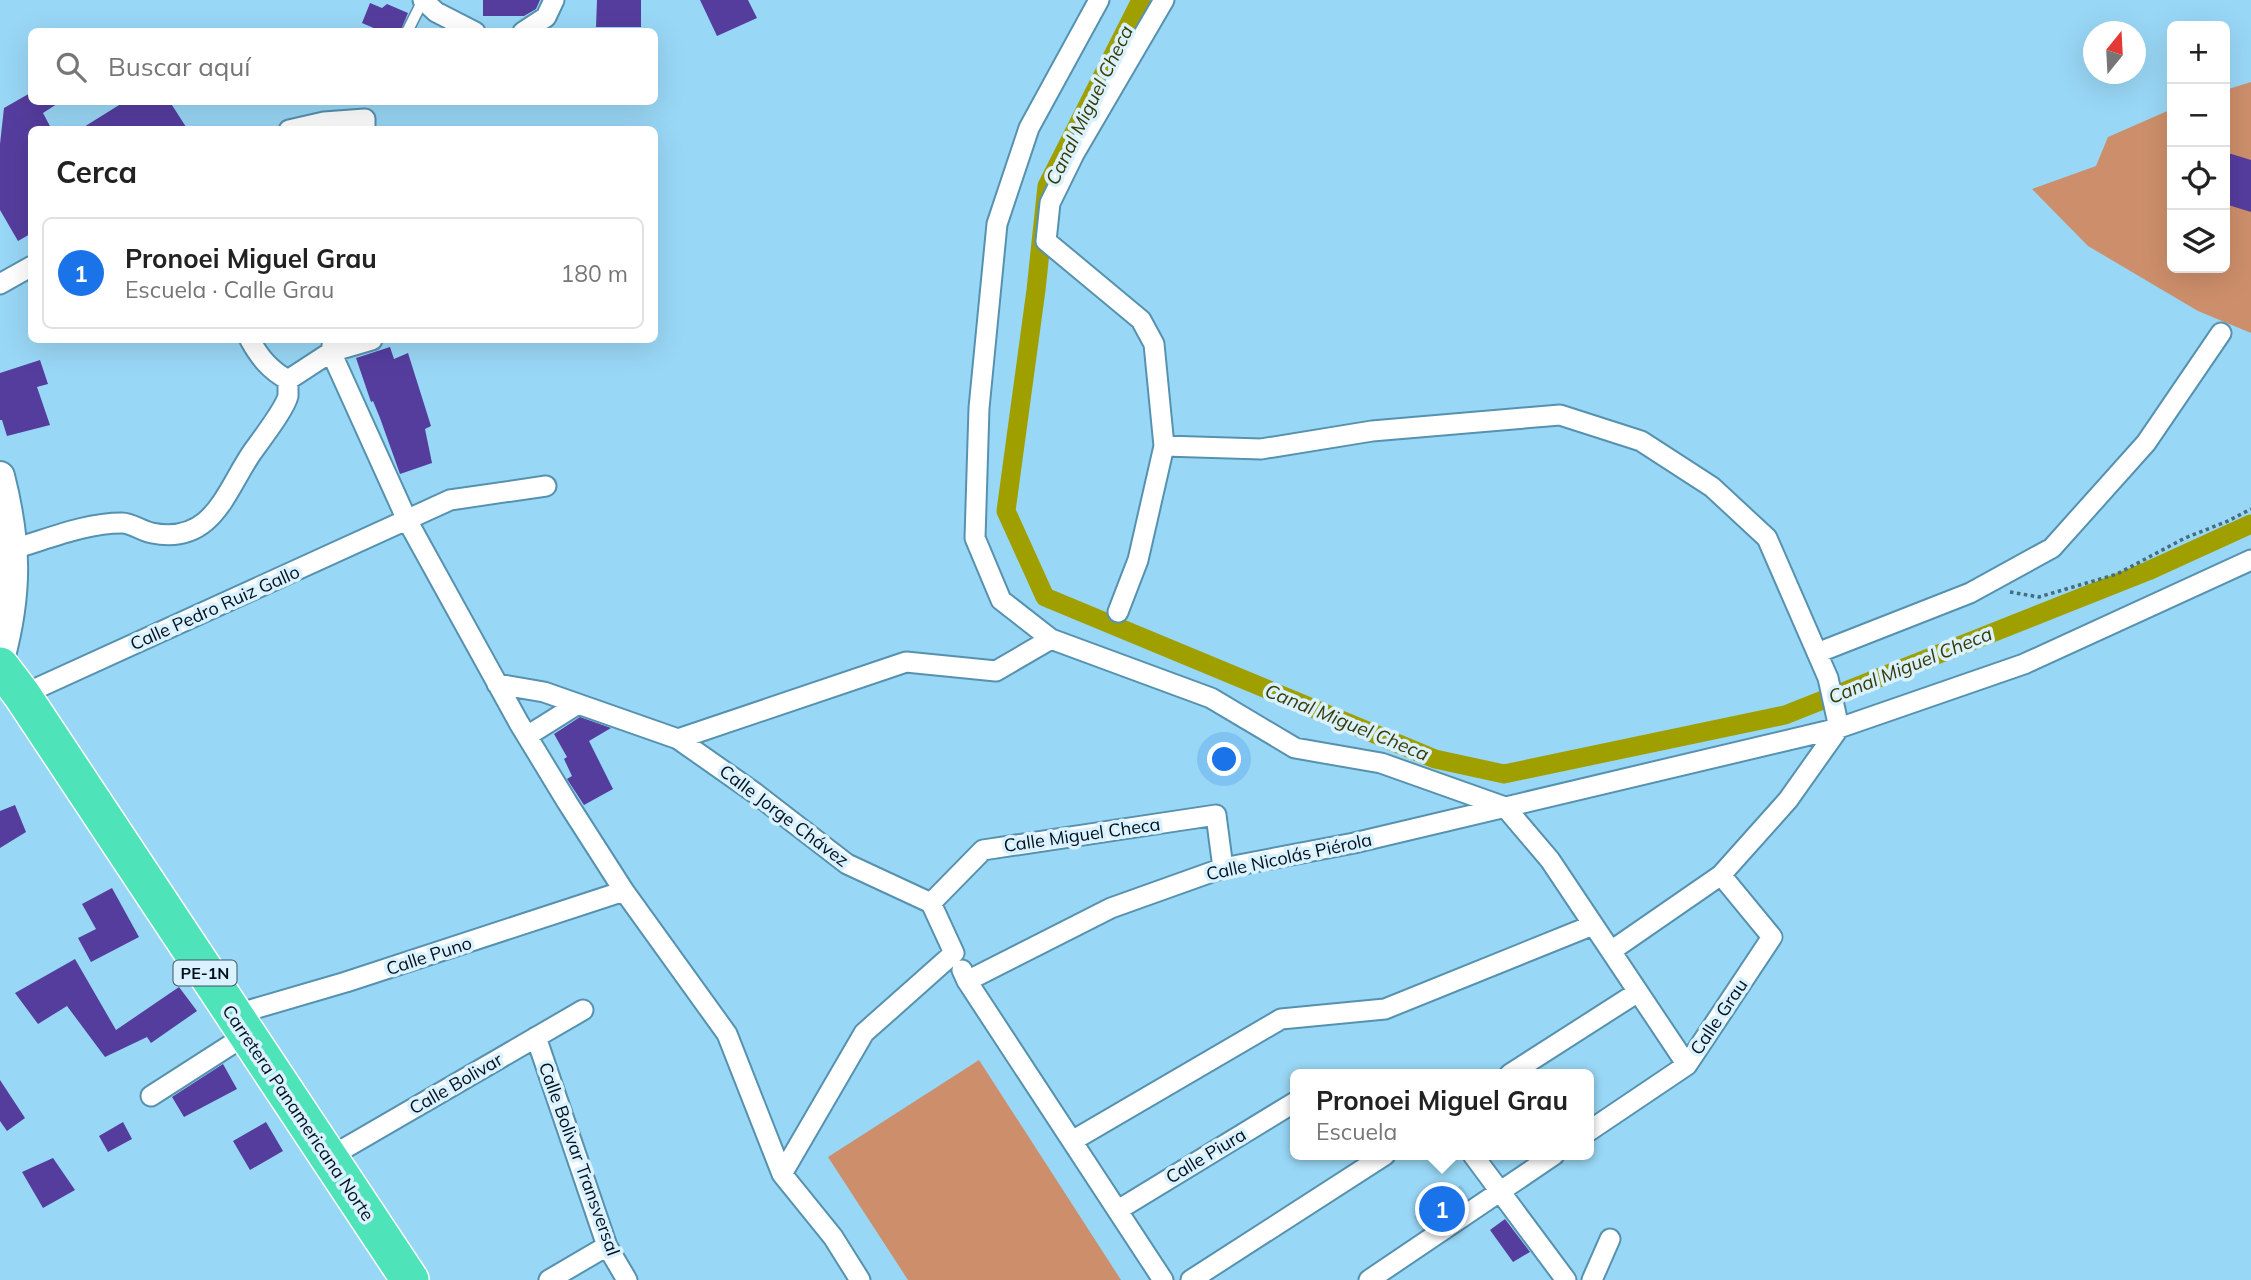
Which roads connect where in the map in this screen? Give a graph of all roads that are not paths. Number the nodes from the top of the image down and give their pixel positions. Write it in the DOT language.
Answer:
graph roads {
  1 [pos="555,0"];
  2 [pos="1099,0"];
  3 [pos="1164,0"];
  4 [pos="423,1"];
  5 [pos="409,28"];
  6 [pos="467,28"];
  7 [pos="529,28"];
  8 [pos="306,126"];
  9 [pos="365,126"];
  10 [pos="28,268"];
  11 [pos="0,284"];
  12 [pos="2221,333"];
  13 [pos="252,343"];
  14 [pos="352,343"];
  15 [pos="332,346"];
  16 [pos="288,380"];
  17 [pos="1164,446"];
  18 [pos="0,476"];
  19 [pos="546,486"];
  20 [pos="407,520"];
  21 [pos="2251,560"];
  22 [pos="9,570"];
  23 [pos="1118,612"];
  24 [pos="1051,639"];
  25 [pos="1817,653"];
  26 [pos="0,659"];
  27 [pos="0,666"];
  28 [pos="497,684"];
  29 [pos="544,692"];
  30 [pos="22,695"];
  31 [pos="578,704"];
  32 [pos="1839,728"];
  33 [pos="523,729"];
  34 [pos="678,739"];
  35 [pos="1505,807"];
  36 [pos="1223,868"];
  37 [pos="1721,875"];
  38 [pos="624,891"];
  39 [pos="931,903"];
  40 [pos="1593,925"];
  41 [pos="1611,951"];
  42 [pos="954,953"];
  43 [pos="967,981"];
  44 [pos="1638,992"];
  45 [pos="583,1010"];
  46 [pos="240,1025"];
  47 [pos="536,1037"];
  48 [pos="1687,1065"];
  49 [pos="1518,1069"];
  50 [pos="150,1096"];
  51 [pos="1290,1104"];
  52 [pos="1594,1128"];
  53 [pos="1072,1141"];
  54 [pos="328,1158"];
  55 [pos="1377,1160"];
  56 [pos="1477,1160"];
  57 [pos="1546,1160"];
  58 [pos="782,1174"];
  59 [pos="1500,1191"];
  60 [pos="1118,1210"];
  61 [pos="1609,1239"];
  62 [pos="607,1246"];
  63 [pos="410,1280"];
  64 [pos="549,1280"];
  65 [pos="627,1280"];
  66 [pos="860,1280"];
  67 [pos="1163,1280"];
  68 [pos="1191,1280"];
  69 [pos="1369,1280"];
  70 [pos="1566,1280"];
  71 [pos="1592,1280"];
  1 -- 7 [label="street"];
  2 -- 24 [label="street"];
  3 -- 17 [label="street"];
  4 -- 5 [label="lane"];
  4 -- 6 [label="street"];
  8 -- 9 [label="street"];
  10 -- 11 [label="street"];
  12 -- 25 [label="street"];
  13 -- 16 [label="street"];
  14 -- 15 [label="street"];
  15 -- 16 [label="street"];
  15 -- 20 [label="street"];
  16 -- 22 [label="street"];
  17 -- 23 [label="street"];
  17 -- 25 [label="street"];
  18 -- 22 [label="street"];
  19 -- 20 [label="street, Calle Pedro Ruiz Gallo"];
  20 -- 28 [label="street"];
  20 -- 30 [label="street, Calle Pedro Ruiz Gallo"];
  21 -- 32 [label="street, Calle Nicolás Piérola"];
  22 -- 26 [label="street"];
  24 -- 34 [label="street"];
  24 -- 35 [label="street"];
  25 -- 32 [label="street"];
  27 -- 30 [label="highway, Carretera Panamericana Norte / PE-1N"];
  28 -- 29 [label="street, Calle Jorge Chávez"];
  28 -- 33 [label="street"];
  29 -- 31 [label="street, Calle Jorge Chávez"];
  29 -- 33 [label="street"];
  30 -- 46 [label="highway, Carretera Panamericana Norte / PE-1N"];
  31 -- 33 [label="street"];
  31 -- 34 [label="street, Calle Jorge Chávez"];
  32 -- 35 [label="street, Calle Nicolás Piérola"];
  32 -- 37 [label="street"];
  33 -- 38 [label="street"];
  34 -- 39 [label="street, Calle Jorge Chávez"];
  35 -- 36 [label="street, Calle Nicolás Piérola"];
  35 -- 40 [label="street"];
  36 -- 39 [label="street, Calle Miguel Checa"];
  36 -- 43 [label="street, Calle Nicolás Piérola"];
  37 -- 41 [label="street"];
  37 -- 48 [label="street, Calle Grau"];
  38 -- 46 [label="street, Calle Puno"];
  38 -- 58 [label="street"];
  39 -- 42 [label="street"];
  40 -- 41 [label="street"];
  40 -- 53 [label="street"];
  41 -- 44 [label="street"];
  42 -- 43 [label="street"];
  42 -- 58 [label="street"];
  43 -- 53 [label="street"];
  44 -- 48 [label="street"];
  44 -- 49 [label="street"];
  45 -- 47 [label="street, Calle Bolivar"];
  46 -- 50 [label="street, Calle Puno"];
  46 -- 54 [label="highway, Carretera Panamericana Norte / PE-1N"];
  47 -- 54 [label="street, Calle Bolivar"];
  47 -- 62 [label="street, Calle Bolivar Transversal"];
  48 -- 52 [label="street, Calle Grau"];
  51 -- 60 [label="street, Calle Piura"];
  53 -- 60 [label="street"];
  54 -- 63 [label="highway, Carretera Panamericana Norte / PE-1N"];
  55 -- 68 [label="street"];
  56 -- 59 [label="street"];
  57 -- 59 [label="street"];
  58 -- 66 [label="street"];
  59 -- 69 [label="street"];
  59 -- 70 [label="street"];
  60 -- 67 [label="street"];
  61 -- 71 [label="street"];
  62 -- 64 [label="street"];
  62 -- 65 [label="street, Calle Bolivar Transversal"];
}
